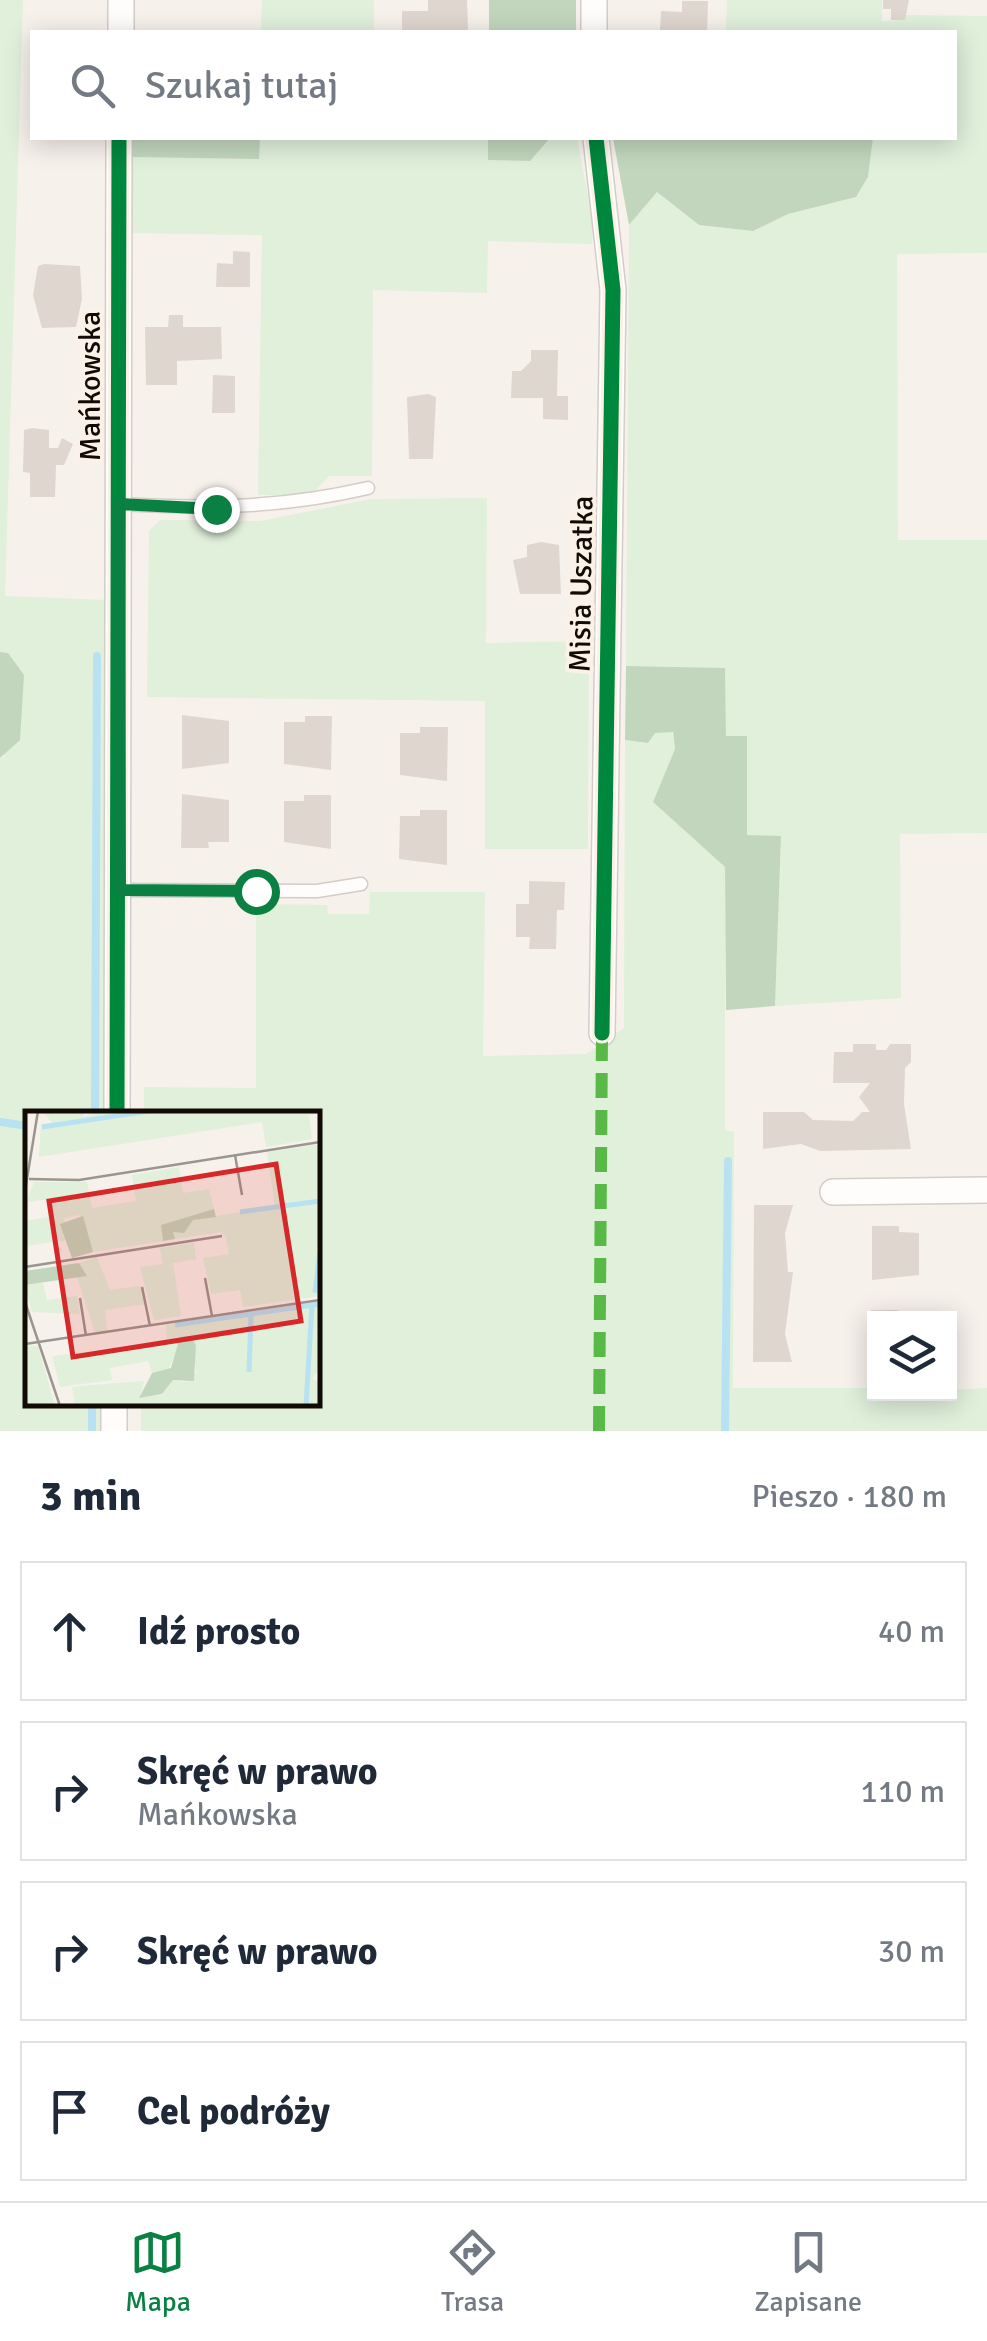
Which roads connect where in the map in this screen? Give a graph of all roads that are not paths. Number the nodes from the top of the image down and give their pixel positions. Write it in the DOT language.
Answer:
graph roads {
  1 [pos="121,0"];
  2 [pos="594,0"];
  3 [pos="121,30"];
  4 [pos="594,30"];
  5 [pos="119,140"];
  6 [pos="596,140"];
  7 [pos="368,488"];
  8 [pos="119,504"];
  9 [pos="361,884"];
  10 [pos="120,890"];
  11 [pos="602,1033"];
  12 [pos="117,1111"];
  13 [pos="987,1190"];
  14 [pos="833,1192"];
  1 -- 3 [label="street"];
  2 -- 4 [label="street"];
  5 -- 8 [label="street, Mańkowska"];
  6 -- 11 [label="street, Misia Uszatka"];
  7 -- 8 [label="lane"];
  8 -- 10 [label="street, Mańkowska"];
  9 -- 10 [label="lane"];
  10 -- 12 [label="street, Mańkowska"];
  13 -- 14 [label="street"];
}
